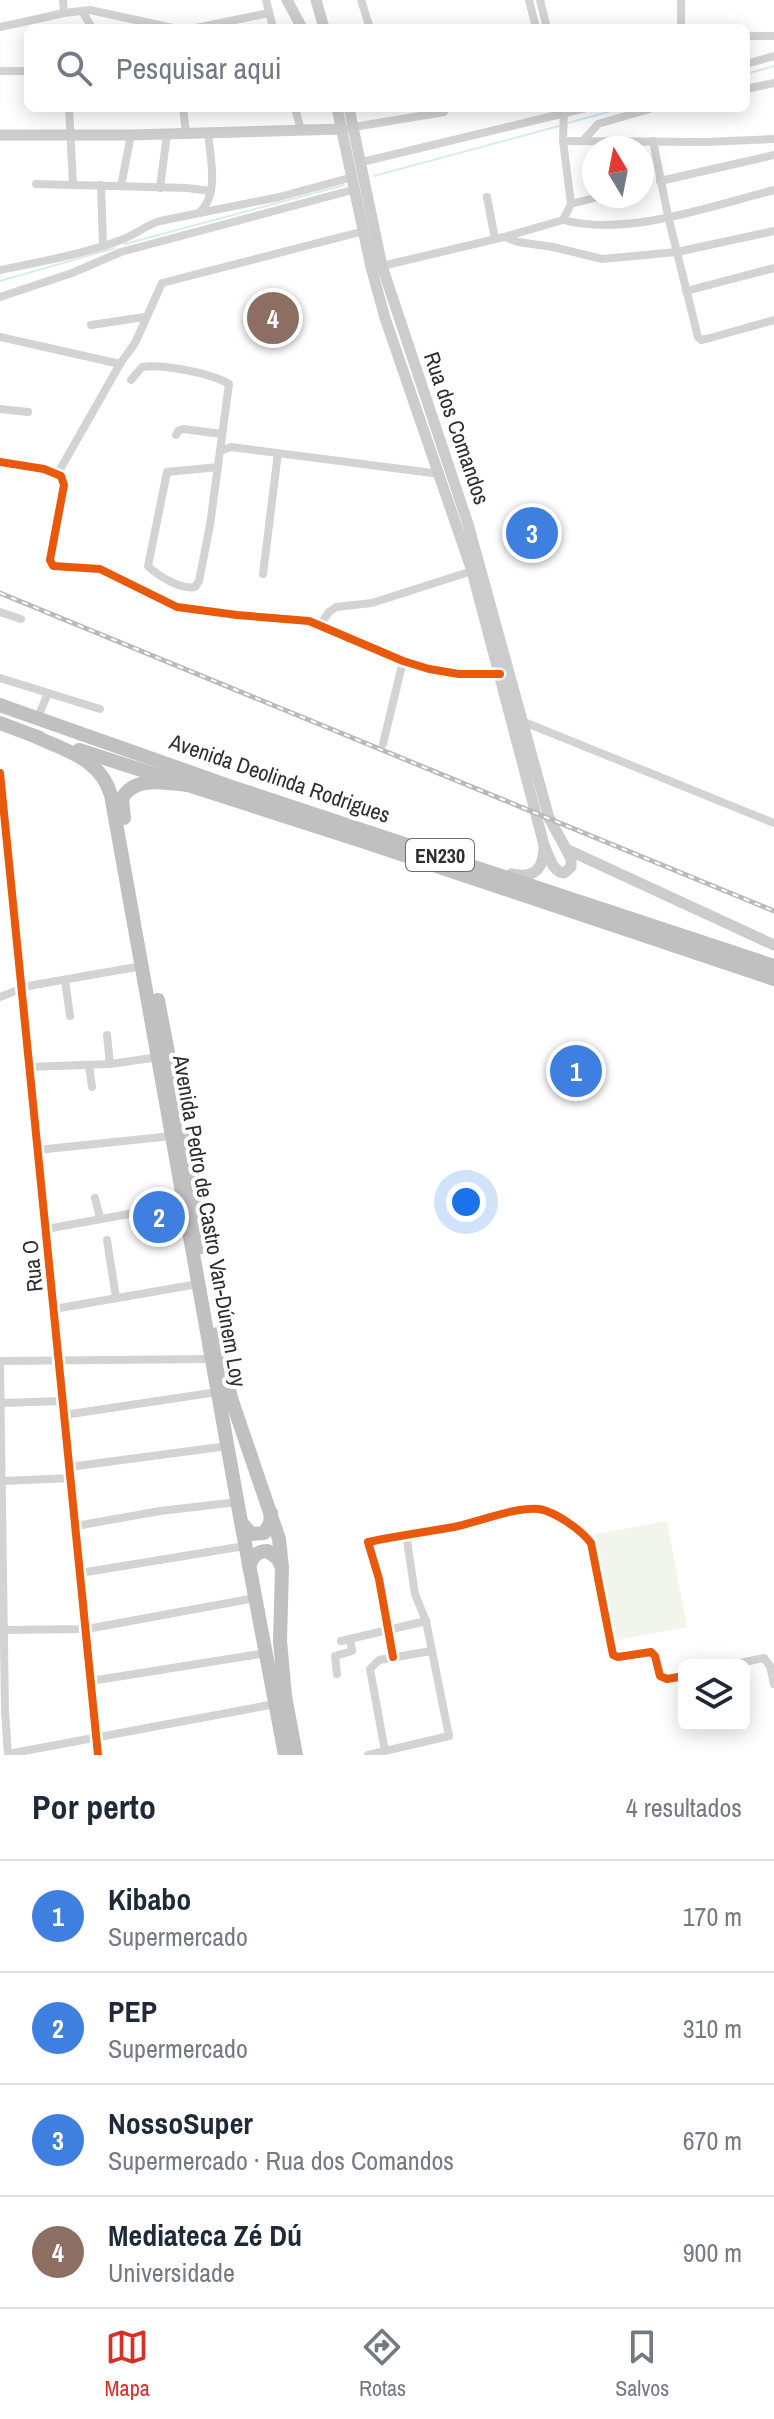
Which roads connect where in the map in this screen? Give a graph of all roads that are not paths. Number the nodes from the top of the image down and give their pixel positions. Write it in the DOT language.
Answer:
graph roads {
  1 [pos="63,0"];
  2 [pos="266,0"];
  3 [pos="316,0"];
  4 [pos="361,0"];
  5 [pos="529,0"];
  6 [pos="540,0"];
  7 [pos="681,0"];
  8 [pos="288,1"];
  9 [pos="82,11"];
  10 [pos="64,13"];
  11 [pos="269,13"];
  12 [pos="90,24"];
  13 [pos="156,24"];
  14 [pos="215,24"];
  15 [pos="272,24"];
  16 [pos="300,24"];
  17 [pos="323,24"];
  18 [pos="369,24"];
  19 [pos="535,24"];
  20 [pos="546,24"];
  21 [pos="681,24"];
  22 [pos="0,27"];
  23 [pos="750,36"];
  24 [pos="774,36"];
  25 [pos="774,56"];
  26 [pos="750,63"];
  27 [pos="0,71"];
  28 [pos="24,71"];
  29 [pos="774,83"];
  30 [pos="750,88"];
  31 [pos="69,112"];
  32 [pos="183,112"];
  33 [pos="296,112"];
  34 [pos="339,112"];
  35 [pos="349,112"];
  36 [pos="444,112"];
  37 [pos="639,112"];
  38 [pos="561,113"];
  39 [pos="348,128"];
  40 [pos="301,130"];
  41 [pos="186,133"];
  42 [pos="208,133"];
  43 [pos="167,134"];
  44 [pos="0,135"];
  45 [pos="69,135"];
  46 [pos="131,135"];
  47 [pos="587,136"];
  48 [pos="774,139"];
  49 [pos="563,141"];
  50 [pos="582,141"];
  51 [pos="654,141"];
  52 [pos="654,147"];
  53 [pos="774,155"];
  54 [pos="362,162"];
  55 [pos="660,181"];
  56 [pos="355,183"];
  57 [pos="36,184"];
  58 [pos="73,184"];
  59 [pos="101,185"];
  60 [pos="121,186"];
  61 [pos="160,188"];
  62 [pos="774,190"];
  63 [pos="211,191"];
  64 [pos="487,197"];
  65 [pos="582,201"];
  66 [pos="571,204"];
  67 [pos="192,216"];
  68 [pos="668,216"];
  69 [pos="563,220"];
  70 [pos="364,231"];
  71 [pos="774,231"];
  72 [pos="500,238"];
  73 [pos="103,245"];
  74 [pos="120,246"];
  75 [pos="677,252"];
  76 [pos="382,266"];
  77 [pos="774,268"];
  78 [pos="0,270"];
  79 [pos="686,291"];
  80 [pos="0,297"];
  81 [pos="145,317"];
  82 [pos="774,320"];
  83 [pos="91,325"];
  84 [pos="0,337"];
  85 [pos="120,364"];
  86 [pos="131,380"];
  87 [pos="0,409"];
  88 [pos="28,412"];
  89 [pos="176,435"];
  90 [pos="222,437"];
  91 [pos="231,447"];
  92 [pos="220,451"];
  93 [pos="278,453"];
  94 [pos="0,462"];
  95 [pos="218,467"];
  96 [pos="58,473"];
  97 [pos="440,474"];
  98 [pos="472,571"];
  99 [pos="263,574"];
  100 [pos="0,612"];
  101 [pos="21,619"];
  102 [pos="320,625"];
  103 [pos="403,661"];
  104 [pos="500,674"];
  105 [pos="0,678"];
  106 [pos="48,693"];
  107 [pos="0,705"];
  108 [pos="100,709"];
  109 [pos="38,717"];
  110 [pos="524,722"];
  111 [pos="0,723"];
  112 [pos="34,736"];
  113 [pos="383,744"];
  114 [pos="0,773"];
  115 [pos="188,785"];
  116 [pos="774,823"];
  117 [pos="544,845"];
  118 [pos="566,849"];
  119 [pos="472,865"];
  120 [pos="774,945"];
  121 [pos="143,966"];
  122 [pos="774,966"];
  123 [pos="774,979"];
  124 [pos="65,980"];
  125 [pos="21,989"];
  126 [pos="0,997"];
  127 [pos="70,1016"];
  128 [pos="107,1035"];
  129 [pos="159,1057"];
  130 [pos="110,1064"];
  131 [pos="89,1065"];
  132 [pos="29,1067"];
  133 [pos="92,1087"];
  134 [pos="172,1136"];
  135 [pos="37,1150"];
  136 [pos="95,1198"];
  137 [pos="184,1204"];
  138 [pos="100,1218"];
  139 [pos="46,1229"];
  140 [pos="107,1240"];
  141 [pos="198,1284"];
  142 [pos="116,1298"];
  143 [pos="54,1309"];
  144 [pos="212,1359"];
  145 [pos="60,1362"];
  146 [pos="0,1364"];
  147 [pos="217,1392"];
  148 [pos="62,1401"];
  149 [pos="2,1403"];
  150 [pos="64,1415"];
  151 [pos="228,1446"];
  152 [pos="69,1467"];
  153 [pos="71,1478"];
  154 [pos="3,1481"];
  155 [pos="238,1502"];
  156 [pos="271,1513"];
  157 [pos="241,1522"];
  158 [pos="76,1526"];
  159 [pos="408,1536"];
  160 [pos="245,1546"];
  161 [pos="249,1566"];
  162 [pos="282,1568"];
  163 [pos="80,1573"];
  164 [pos="255,1598"];
  165 [pos="426,1621"];
  166 [pos="87,1629"];
  167 [pos="4,1630"];
  168 [pos="389,1630"];
  169 [pos="431,1651"];
  170 [pos="266,1653"];
  171 [pos="393,1657"];
  172 [pos="750,1661"];
  173 [pos="337,1674"];
  174 [pos="678,1677"];
  175 [pos="91,1681"];
  176 [pos="774,1684"];
  177 [pos="275,1704"];
  178 [pos="3,1711"];
  179 [pos="96,1737"];
  180 [pos="385,1751"];
  181 [pos="8,1755"];
  182 [pos="98,1755"];
  183 [pos="285,1755"];
  184 [pos="296,1755"];
  185 [pos="368,1755"];
  1 -- 10 [label="street"];
  2 -- 11 [label="street"];
  3 -- 17 [label="main road"];
  4 -- 18 [label="street"];
  5 -- 19 [label="street"];
  6 -- 20 [label="street"];
  7 -- 21 [label="street"];
  8 -- 16 [label="main road"];
  9 -- 10 [label="street"];
  9 -- 12 [label="street"];
  9 -- 13 [label="street"];
  10 -- 22 [label="street"];
  11 -- 14 [label="street"];
  11 -- 15 [label="street"];
  23 -- 24 [label="street"];
  25 -- 26 [label="street"];
  27 -- 28 [label="street"];
  29 -- 30 [label="street"];
  31 -- 45 [label="street"];
  32 -- 41 [label="street"];
  33 -- 40 [label="street"];
  34 -- 39 [label="main road, Rua dos Comandos"];
  35 -- 39 [label="main road, Rua dos Comandos"];
  36 -- 39 [label="street"];
  37 -- 47 [label="street"];
  38 -- 49 [label="street"];
  38 -- 54 [label="street"];
  39 -- 40 [label="main road"];
  39 -- 54 [label="main road, Rua dos Comandos"];
  39 -- 56 [label="main road, Rua dos Comandos"];
  40 -- 42 [label="main road"];
  41 -- 42 [label="main road"];
  41 -- 43 [label="main road"];
  42 -- 63 [label="street"];
  43 -- 46 [label="main road"];
  43 -- 61 [label="street"];
  44 -- 45 [label="main road"];
  45 -- 46 [label="main road"];
  45 -- 58 [label="street"];
  46 -- 60 [label="street"];
  48 -- 51 [label="street"];
  49 -- 50 [label="street"];
  49 -- 66 [label="street"];
  52 -- 55 [label="street"];
  53 -- 55 [label="street"];
  54 -- 76 [label="main road, Rua dos Comandos"];
  55 -- 68 [label="street"];
  56 -- 67 [label="street"];
  56 -- 70 [label="main road, Rua dos Comandos"];
  56 -- 74 [label="street"];
  57 -- 58 [label="street"];
  58 -- 59 [label="street"];
  59 -- 60 [label="street"];
  59 -- 73 [label="street"];
  60 -- 61 [label="street"];
  61 -- 63 [label="street"];
  62 -- 68 [label="street"];
  63 -- 67 [label="street"];
  64 -- 72 [label="street"];
  65 -- 66 [label="street"];
  66 -- 69 [label="street"];
  67 -- 74 [label="street"];
  68 -- 69 [label="street"];
  68 -- 75 [label="street"];
  69 -- 72 [label="street"];
  70 -- 81 [label="street"];
  70 -- 97 [label="main road, Rua dos Comandos"];
  71 -- 75 [label="street"];
  72 -- 75 [label="street"];
  72 -- 76 [label="street"];
  73 -- 74 [label="street"];
  73 -- 78 [label="street"];
  74 -- 80 [label="street"];
  75 -- 79 [label="street"];
  76 -- 110 [label="main road, Rua dos Comandos"];
  77 -- 79 [label="street"];
  79 -- 82 [label="street"];
  81 -- 83 [label="street"];
  81 -- 85 [label="street"];
  84 -- 85 [label="street"];
  85 -- 96 [label="street"];
  86 -- 90 [label="street"];
  87 -- 88 [label="street"];
  89 -- 90 [label="street"];
  90 -- 91 [label="street"];
  90 -- 92 [label="street"];
  91 -- 92 [label="street"];
  91 -- 93 [label="street"];
  92 -- 95 [label="street"];
  93 -- 97 [label="street"];
  93 -- 99 [label="street"];
  94 -- 96 [label="street"];
  95 -- 95 [label="street"];
  96 -- 102 [label="street"];
  97 -- 98 [label="main road, Rua dos Comandos"];
  98 -- 102 [label="street"];
  98 -- 104 [label="main road, Rua dos Comandos"];
  100 -- 101 [label="street"];
  102 -- 103 [label="street"];
  103 -- 104 [label="street"];
  103 -- 113 [label="street"];
  104 -- 117 [label="main road, Rua dos Comandos"];
  105 -- 106 [label="street"];
  106 -- 108 [label="street"];
  106 -- 109 [label="street"];
  107 -- 109 [label="highway, Avenida Deolinda Rodrigues / EN230"];
  109 -- 119 [label="highway, Avenida Deolinda Rodrigues / EN230"];
  110 -- 116 [label="street"];
  110 -- 118 [label="main road, Rua dos Comandos"];
  111 -- 112 [label="highway, Avenida Deolinda Rodrigues / EN230"];
  112 -- 115 [label="highway, Avenida Deolinda Rodrigues / EN230"];
  112 -- 121 [label="highway, Avenida Pedro de Castro Van-Dúnem Loy"];
  114 -- 125 [label="street, Rua O"];
  115 -- 123 [label="highway, Avenida Deolinda Rodrigues / EN230"];
  115 -- 156 [label="highway, Avenida Pedro de Castro Van-Dúnem Loy"];
  117 -- 118 [label="main road"];
  117 -- 119 [label="main road"];
  118 -- 120 [label="main road"];
  119 -- 122 [label="highway, Avenida Deolinda Rodrigues / EN230"];
  121 -- 124 [label="street"];
  121 -- 129 [label="highway, Avenida Pedro de Castro Van-Dúnem Loy"];
  124 -- 125 [label="street"];
  124 -- 127 [label="street"];
  125 -- 126 [label="street"];
  125 -- 132 [label="street, Rua O"];
  128 -- 130 [label="street"];
  129 -- 130 [label="street"];
  129 -- 134 [label="highway, Avenida Pedro de Castro Van-Dúnem Loy"];
  130 -- 131 [label="street"];
  131 -- 132 [label="street"];
  131 -- 133 [label="street"];
  132 -- 135 [label="street, Rua O"];
  134 -- 135 [label="street"];
  134 -- 137 [label="highway, Avenida Pedro de Castro Van-Dúnem Loy"];
  135 -- 139 [label="street, Rua O"];
  136 -- 138 [label="street"];
  137 -- 138 [label="street"];
  137 -- 141 [label="highway, Avenida Pedro de Castro Van-Dúnem Loy"];
  138 -- 139 [label="street"];
  139 -- 143 [label="street, Rua O"];
  140 -- 142 [label="street"];
  141 -- 142 [label="street"];
  141 -- 144 [label="highway, Avenida Pedro de Castro Van-Dúnem Loy"];
  142 -- 143 [label="street"];
  143 -- 145 [label="street, Rua O"];
  144 -- 145 [label="street"];
  144 -- 147 [label="highway, Avenida Pedro de Castro Van-Dúnem Loy"];
  145 -- 146 [label="street"];
  145 -- 148 [label="street, Rua O"];
  146 -- 149 [label="street"];
  147 -- 150 [label="street"];
  147 -- 151 [label="highway, Avenida Pedro de Castro Van-Dúnem Loy"];
  148 -- 149 [label="street"];
  148 -- 150 [label="street, Rua O"];
  149 -- 154 [label="street"];
  150 -- 152 [label="street, Rua O"];
  151 -- 152 [label="street"];
  151 -- 155 [label="highway, Avenida Pedro de Castro Van-Dúnem Loy"];
  152 -- 153 [label="street, Rua O"];
  153 -- 154 [label="street"];
  153 -- 158 [label="street, Rua O"];
  154 -- 167 [label="street"];
  155 -- 157 [label="highway, Avenida Pedro de Castro Van-Dúnem Loy"];
  155 -- 158 [label="street"];
  156 -- 157 [label="highway"];
  156 -- 162 [label="highway, Avenida Pedro de Castro Van-Dúnem Loy"];
  157 -- 160 [label="highway, Avenida Pedro de Castro Van-Dúnem Loy"];
  158 -- 163 [label="street, Rua O"];
  159 -- 165 [label="street"];
  159 -- 168 [label="street"];
  159 -- 174 [label="street"];
  160 -- 161 [label="highway, Avenida Pedro de Castro Van-Dúnem Loy"];
  160 -- 163 [label="street"];
  161 -- 162 [label="highway"];
  161 -- 164 [label="highway, Avenida Pedro de Castro Van-Dúnem Loy"];
  162 -- 184 [label="highway, Avenida Pedro de Castro Van-Dúnem Loy"];
  163 -- 166 [label="street, Rua O"];
  164 -- 166 [label="street"];
  164 -- 170 [label="highway, Avenida Pedro de Castro Van-Dúnem Loy"];
  165 -- 168 [label="street"];
  165 -- 169 [label="street"];
  166 -- 167 [label="street"];
  166 -- 175 [label="street, Rua O"];
  167 -- 178 [label="street"];
  168 -- 171 [label="street"];
  168 -- 173 [label="street"];
  169 -- 171 [label="street"];
  169 -- 180 [label="street"];
  170 -- 175 [label="street"];
  170 -- 177 [label="highway, Avenida Pedro de Castro Van-Dúnem Loy"];
  171 -- 180 [label="street"];
  172 -- 176 [label="street"];
  175 -- 179 [label="street, Rua O"];
  177 -- 179 [label="street"];
  177 -- 183 [label="highway, Avenida Pedro de Castro Van-Dúnem Loy"];
  178 -- 181 [label="street"];
  179 -- 181 [label="street"];
  179 -- 182 [label="street, Rua O"];
  180 -- 185 [label="street"];
}
